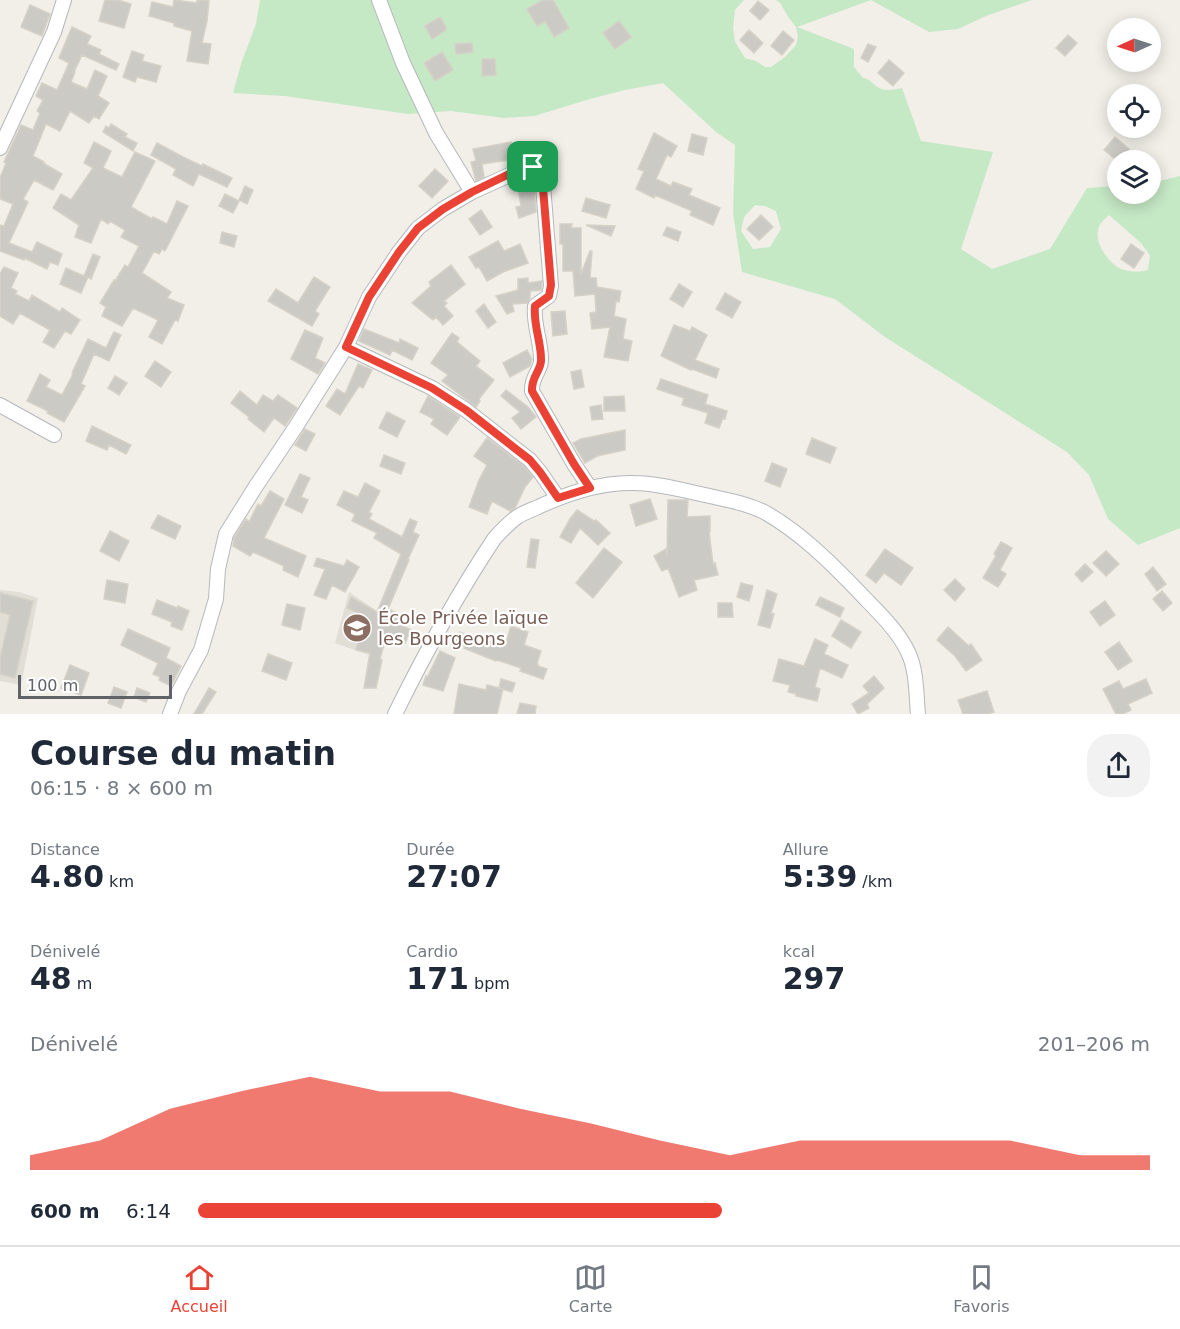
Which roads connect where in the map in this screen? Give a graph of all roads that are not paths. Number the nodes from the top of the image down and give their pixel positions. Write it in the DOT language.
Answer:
graph roads {
  1 [pos="64,0"];
  2 [pos="379,0"];
  3 [pos="0,148"];
  4 [pos="472,192"];
  5 [pos="346,347"];
  6 [pos="0,405"];
  7 [pos="54,435"];
  8 [pos="590,488"];
  9 [pos="558,498"];
  10 [pos="170,714"];
  11 [pos="395,714"];
  12 [pos="918,714"];
  1 -- 3 [label="street"];
  2 -- 4 [label="street"];
  4 -- 5 [label="street"];
  4 -- 8 [label="street"];
  5 -- 9 [label="street"];
  5 -- 10 [label="street"];
  6 -- 7 [label="street"];
  8 -- 9 [label="street"];
  8 -- 12 [label="street"];
  9 -- 11 [label="street"];
}
